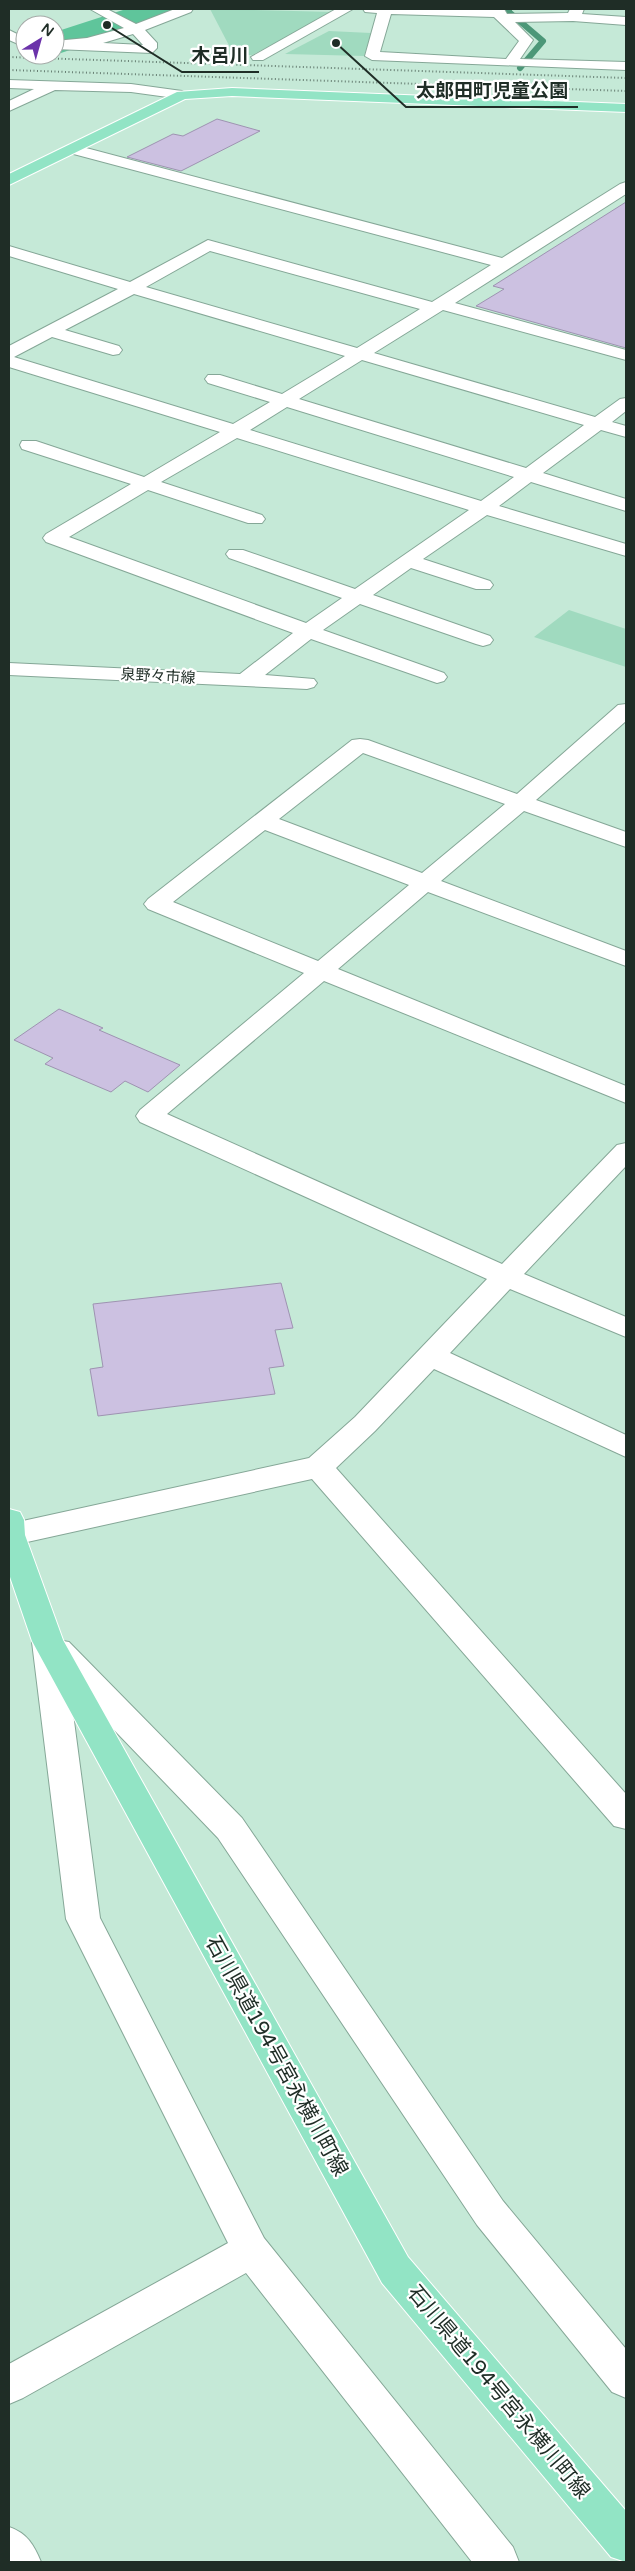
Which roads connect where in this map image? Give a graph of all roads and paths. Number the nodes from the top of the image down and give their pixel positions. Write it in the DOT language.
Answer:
graph roads {
  1 [pos="126,9"];
  2 [pos="186,9"];
  3 [pos="346,9"];
  4 [pos="370,9"];
  5 [pos="386,9"];
  6 [pos="105,13"];
  7 [pos="575,13"];
  8 [pos="505,15"];
  9 [pos="90,21"];
  10 [pos="626,21"];
  11 [pos="132,27"];
  12 [pos="67,45"];
  13 [pos="258,57"];
  14 [pos="520,64"];
  15 [pos="626,66"];
  16 [pos="9,84"];
  17 [pos="54,85"];
  18 [pos="182,95"];
  19 [pos="9,107"];
  20 [pos="626,108"];
  21 [pos="71,149"];
  22 [pos="9,180"];
  23 [pos="626,187"];
  24 [pos="9,251"];
  25 [pos="506,264"];
  26 [pos="132,288"];
  27 [pos="438,306"];
  28 [pos="50,331"];
  29 [pos="113,350"];
  30 [pos="9,353"];
  31 [pos="626,354"];
  32 [pos="359,355"];
  33 [pos="9,361"];
  34 [pos="214,379"];
  35 [pos="284,401"];
  36 [pos="626,403"];
  37 [pos="598,424"];
  38 [pos="235,430"];
  39 [pos="626,432"];
  40 [pos="30,445"];
  41 [pos="526,476"];
  42 [pos="147,483"];
  43 [pos="626,505"];
  44 [pos="484,508"];
  45 [pos="255,519"];
  46 [pos="626,550"];
  47 [pos="236,554"];
  48 [pos="408,561"];
  49 [pos="483,585"];
  50 [pos="360,595"];
  51 [pos="308,632"];
  52 [pos="483,640"];
  53 [pos="9,669"];
  54 [pos="437,677"];
  55 [pos="244,680"];
  56 [pos="307,683"];
  57 [pos="626,710"];
  58 [pos="522,801"];
  59 [pos="263,821"];
  60 [pos="626,840"];
  61 [pos="425,884"];
  62 [pos="626,959"];
  63 [pos="319,972"];
  64 [pos="626,1095"];
  65 [pos="624,1158"];
  66 [pos="504,1276"];
  67 [pos="626,1328"];
  68 [pos="430,1355"];
  69 [pos="626,1447"];
  70 [pos="318,1467"];
  71 [pos="9,1530"];
  72 [pos="48,1641"];
  73 [pos="626,1816"];
  74 [pos="251,2250"];
  75 [pos="626,2379"];
  76 [pos="9,2385"];
  77 [pos="626,2542"];
  78 [pos="9,2547"];
  79 [pos="20,2562"];
  80 [pos="498,2562"];
  1 -- 6 [label="street"];
  2 -- 11 [label="street"];
  3 -- 13 [label="street"];
  4 -- 5 [label="street"];
  5 -- 8 [label="street"];
  5 -- 14 [label="street"];
  6 -- 9 [label="street"];
  6 -- 11 [label="street"];
  7 -- 8 [label="street"];
  7 -- 10 [label="street"];
  8 -- 14 [label="street"];
  11 -- 12 [label="street"];
  11 -- 12 [label="street"];
  14 -- 15 [label="street"];
  16 -- 17 [label="street"];
  17 -- 18 [label="street"];
  17 -- 19 [label="street"];
  18 -- 20 [label="main road"];
  18 -- 21 [label="main road"];
  21 -- 22 [label="main road"];
  21 -- 25 [label="street"];
  23 -- 25 [label="street"];
  24 -- 26 [label="street"];
  25 -- 27 [label="street"];
  26 -- 27 [label="street"];
  26 -- 28 [label="street"];
  26 -- 32 [label="street"];
  27 -- 31 [label="street"];
  27 -- 32 [label="street"];
  28 -- 29 [label="street"];
  28 -- 30 [label="street"];
  32 -- 35 [label="street"];
  32 -- 37 [label="street"];
  33 -- 38 [label="street"];
  34 -- 35 [label="street"];
  35 -- 38 [label="street"];
  35 -- 41 [label="street"];
  36 -- 37 [label="street"];
  37 -- 39 [label="street"];
  37 -- 41 [label="street"];
  38 -- 42 [label="street"];
  38 -- 44 [label="street"];
  40 -- 42 [label="street"];
  41 -- 43 [label="street"];
  41 -- 44 [label="street"];
  42 -- 45 [label="street"];
  42 -- 51 [label="street"];
  44 -- 46 [label="street"];
  44 -- 48 [label="street"];
  47 -- 50 [label="street"];
  48 -- 49 [label="street"];
  48 -- 50 [label="street"];
  50 -- 51 [label="street"];
  50 -- 52 [label="street"];
  51 -- 54 [label="street"];
  51 -- 55 [label="street"];
  53 -- 55 [label="street, 泉野々市線"];
  55 -- 56 [label="street, 泉野々市線"];
  57 -- 58 [label="street"];
  58 -- 59 [label="street"];
  58 -- 60 [label="street"];
  58 -- 61 [label="street"];
  59 -- 61 [label="street"];
  59 -- 63 [label="street"];
  61 -- 62 [label="street"];
  61 -- 63 [label="street"];
  63 -- 64 [label="street"];
  63 -- 66 [label="street"];
  65 -- 66 [label="street"];
  66 -- 67 [label="street"];
  66 -- 68 [label="street"];
  68 -- 69 [label="street"];
  68 -- 70 [label="street"];
  70 -- 71 [label="street"];
  70 -- 73 [label="street"];
  71 -- 72 [label="main road, 石川県道194号宮永横川町線"];
  72 -- 74 [label="street"];
  72 -- 75 [label="street"];
  72 -- 77 [label="main road, 石川県道194号宮永横川町線"];
  74 -- 76 [label="street"];
  74 -- 80 [label="street"];
  78 -- 79 [label="street"];
}
